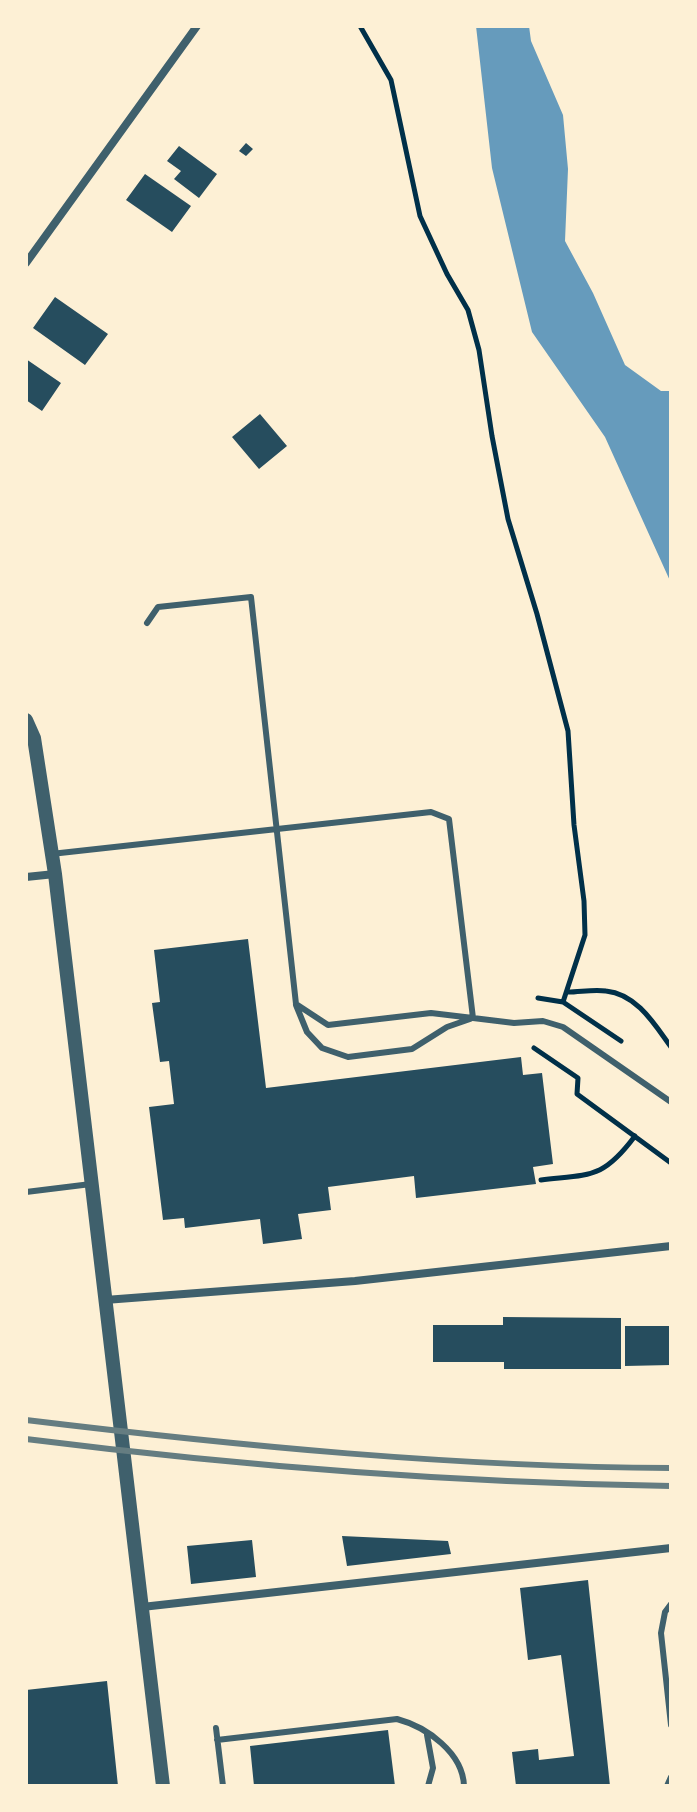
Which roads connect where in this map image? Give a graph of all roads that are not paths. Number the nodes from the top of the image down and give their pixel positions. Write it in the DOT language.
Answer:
graph roads {
  1 [pos="197,26"];
  2 [pos="26,263"];
  3 [pos="147,623"];
  4 [pos="26,720"];
  5 [pos="278,829"];
  6 [pos="51,854"];
  7 [pos="55,874"];
  8 [pos="26,877"];
  9 [pos="296,1004"];
  10 [pos="473,1018"];
  11 [pos="671,1102"];
  12 [pos="91,1184"];
  13 [pos="26,1192"];
  14 [pos="671,1246"];
  15 [pos="105,1300"];
  16 [pos="671,1548"];
  17 [pos="671,1604"];
  18 [pos="142,1607"];
  19 [pos="671,1725"];
  20 [pos="216,1728"];
  21 [pos="427,1734"];
  22 [pos="217,1740"];
  23 [pos="671,1777"];
  24 [pos="163,1786"];
  25 [pos="223,1786"];
  26 [pos="428,1786"];
  27 [pos="464,1786"];
  28 [pos="667,1786"];
  1 -- 2 [label="street"];
  3 -- 5 [label="lane"];
  4 -- 6 [label="street"];
  5 -- 6 [label="lane"];
  5 -- 9 [label="lane"];
  5 -- 10 [label="lane"];
  6 -- 7 [label="street"];
  7 -- 8 [label="street"];
  7 -- 12 [label="street"];
  9 -- 10 [label="lane"];
  9 -- 10 [label="lane"];
  10 -- 11 [label="lane"];
  12 -- 13 [label="lane"];
  12 -- 15 [label="street"];
  14 -- 15 [label="street"];
  15 -- 18 [label="street"];
  16 -- 18 [label="street"];
  17 -- 19 [label="lane"];
  18 -- 24 [label="street"];
  20 -- 22 [label="lane"];
  21 -- 22 [label="lane"];
  21 -- 26 [label="lane"];
  21 -- 27 [label="lane"];
  22 -- 25 [label="lane"];
  23 -- 28 [label="lane"];
}
